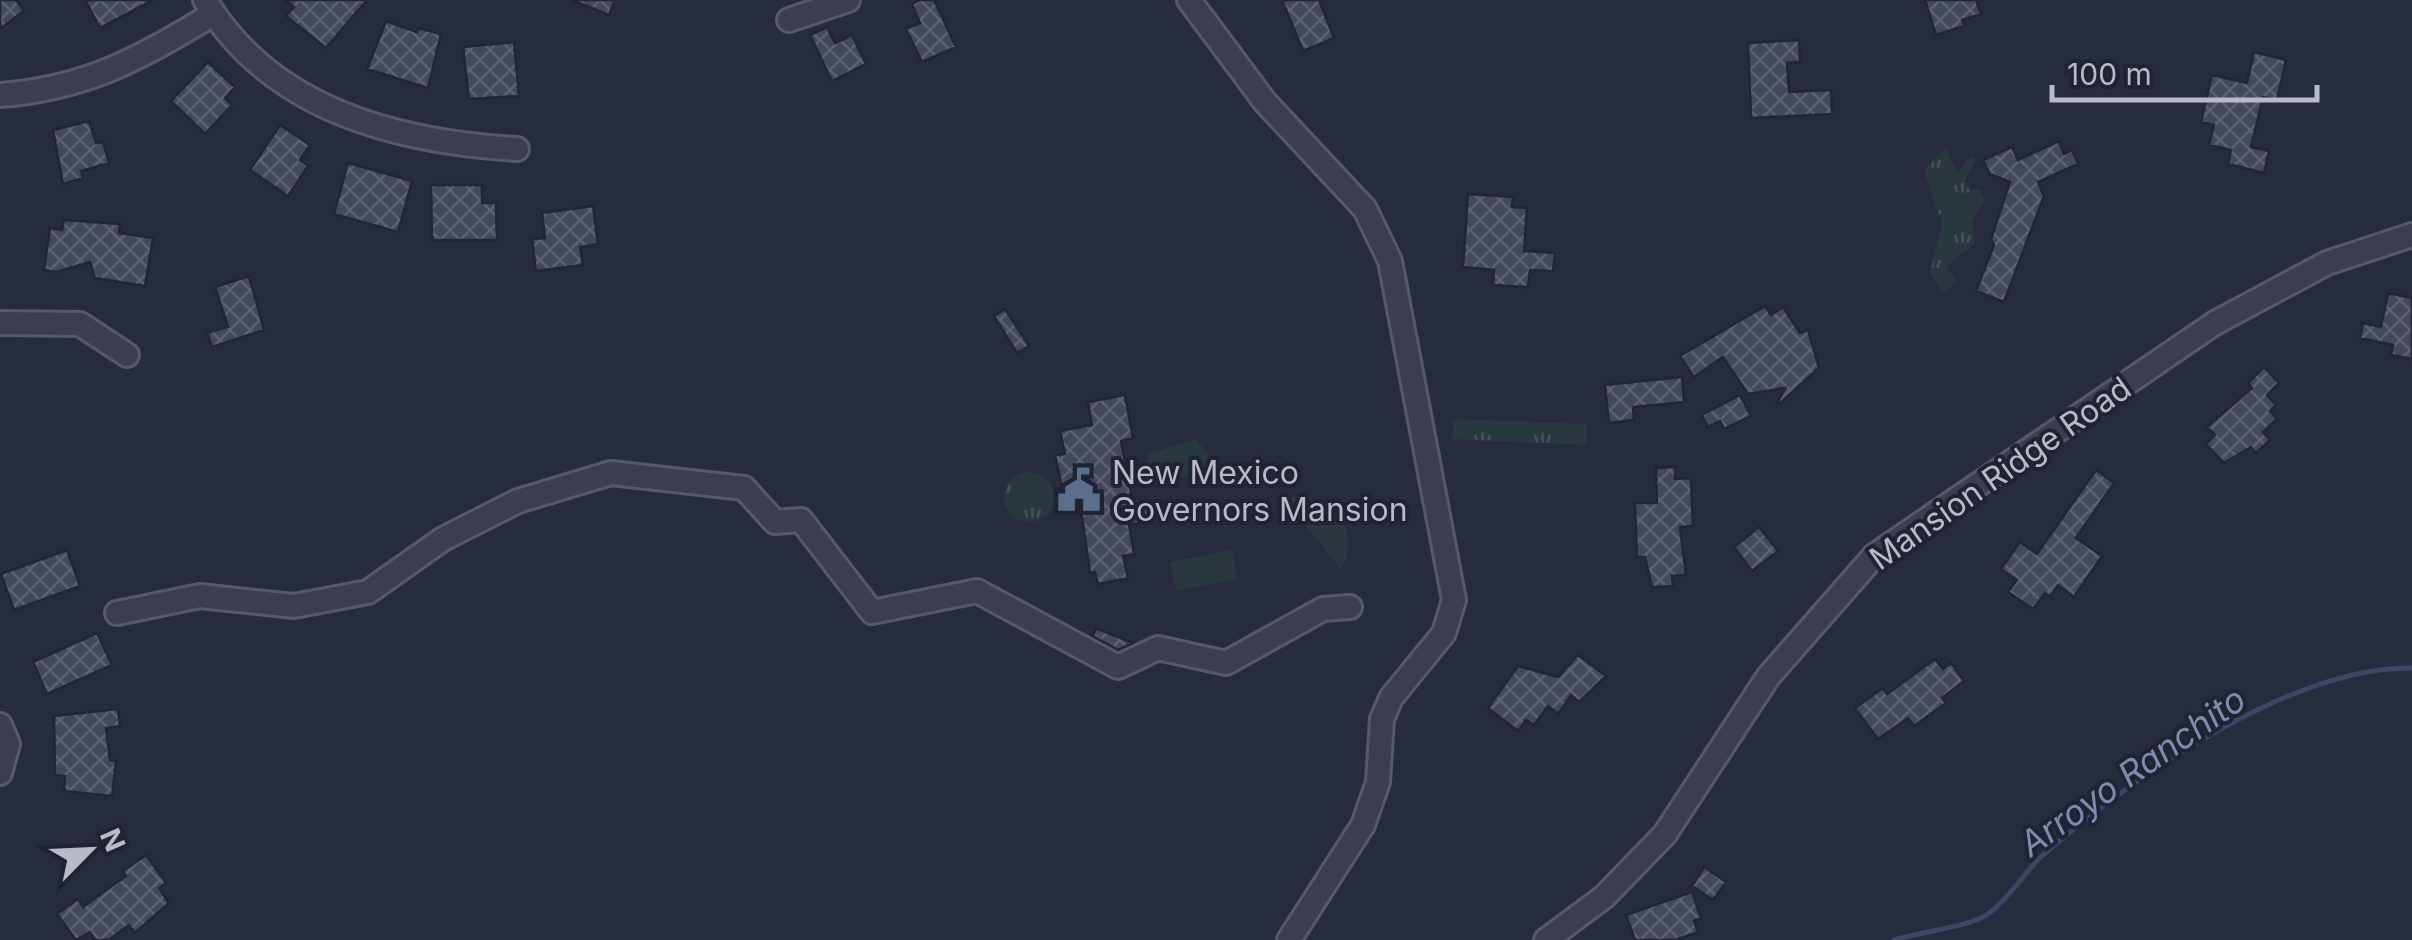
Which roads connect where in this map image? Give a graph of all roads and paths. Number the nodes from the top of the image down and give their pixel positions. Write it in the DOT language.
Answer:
graph roads {
  1 [pos="848,0"];
  2 [pos="1189,0"];
  3 [pos="209,7"];
  4 [pos="789,20"];
  5 [pos="0,95"];
  6 [pos="517,149"];
  7 [pos="2412,234"];
  8 [pos="0,323"];
  9 [pos="128,354"];
  10 [pos="1350,607"];
  11 [pos="117,613"];
  12 [pos="0,725"];
  13 [pos="0,772"];
  14 [pos="1289,940"];
  15 [pos="1546,940"];
  1 -- 4 [label="street"];
  2 -- 14 [label="street"];
  3 -- 5 [label="street"];
  3 -- 6 [label="street"];
  7 -- 15 [label="street, Mansion Ridge Road"];
  8 -- 9 [label="street"];
  10 -- 11 [label="street"];
  12 -- 13 [label="street"];
}
